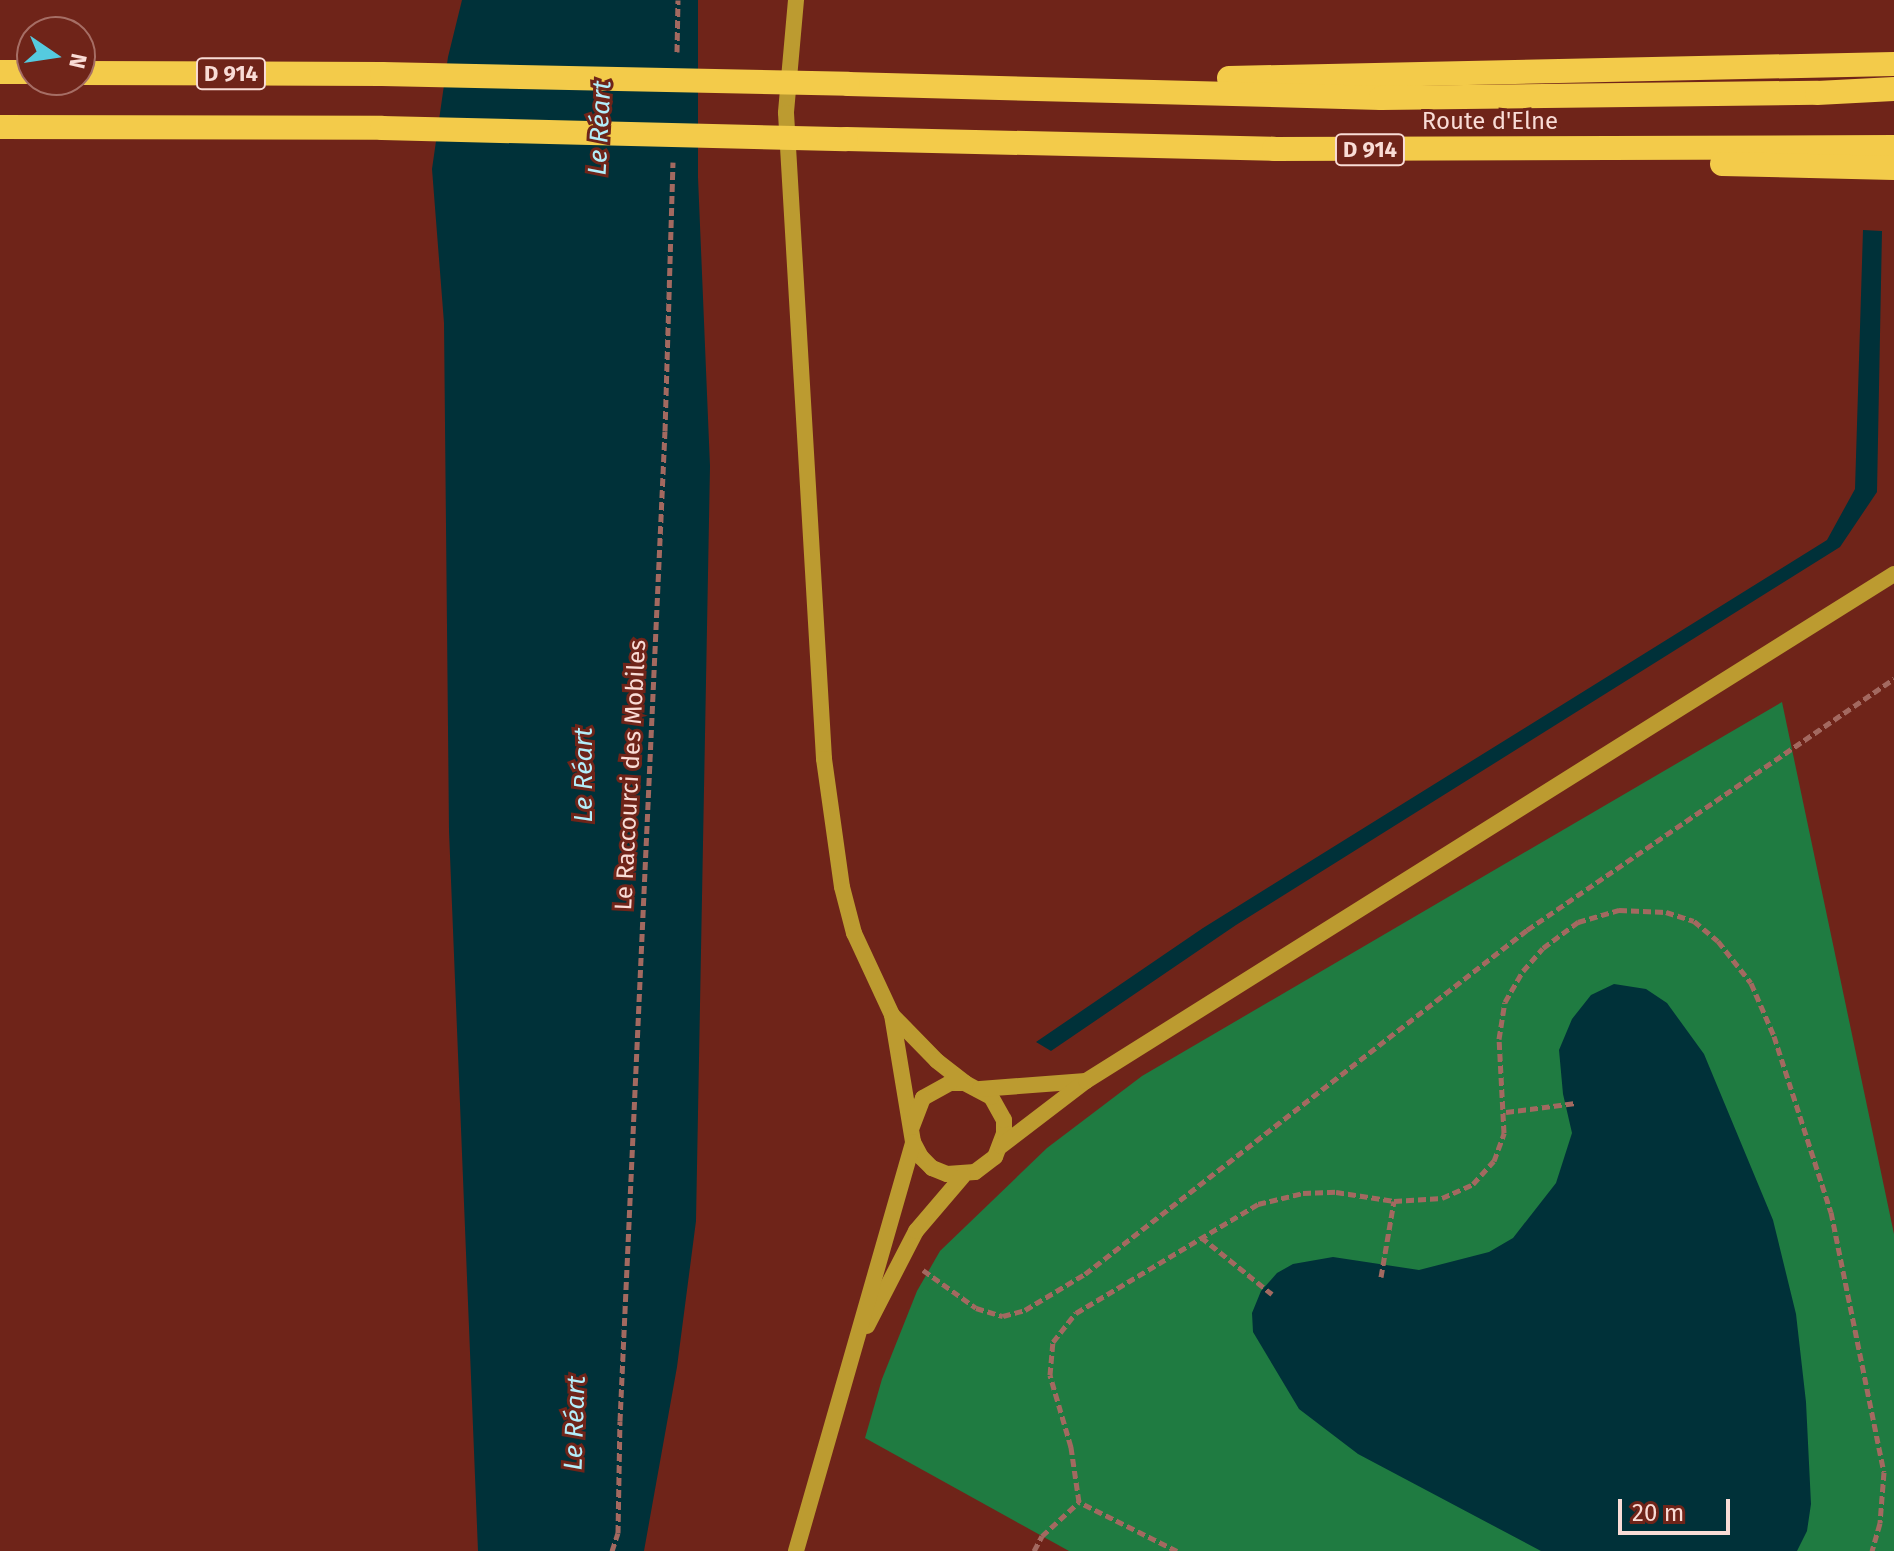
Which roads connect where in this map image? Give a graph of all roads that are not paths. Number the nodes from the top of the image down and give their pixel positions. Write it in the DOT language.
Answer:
graph roads {
  1 [pos="796,0"];
  2 [pos="1894,64"];
  3 [pos="96,73"];
  4 [pos="858,84"];
  5 [pos="1894,89"];
  6 [pos="0,127"];
  7 [pos="95,128"];
  8 [pos="0,136"];
  9 [pos="1894,147"];
  10 [pos="1456,150"];
  11 [pos="1894,168"];
  12 [pos="1894,574"];
  13 [pos="892,1015"];
  14 [pos="1086,1081"];
  15 [pos="973,1086"];
  16 [pos="913,1134"];
  17 [pos="1001,1146"];
  18 [pos="963,1176"];
  19 [pos="849,1359"];
  20 [pos="796,1551"];
  1 -- 13 [label="main road"];
  2 -- 4 [label="highway"];
  3 -- 4 [label="highway, D 914, bridge"];
  4 -- 5 [label="highway, Route d'Elne / D 914"];
  6 -- 7 [label="highway, D 914"];
  7 -- 8 [label="highway"];
  7 -- 10 [label="highway, Route d'Elne / D 914, bridge"];
  9 -- 10 [label="highway, Route d'Elne / D 914"];
  10 -- 11 [label="highway"];
  12 -- 14 [label="main road"];
  13 -- 15 [label="main road"];
  13 -- 16 [label="main road"];
  14 -- 15 [label="main road"];
  14 -- 17 [label="main road"];
  15 -- 16 [label="main road"];
  15 -- 17 [label="main road"];
  16 -- 18 [label="main road"];
  16 -- 19 [label="main road"];
  17 -- 18 [label="main road"];
  18 -- 19 [label="main road"];
  19 -- 20 [label="main road"];
}
